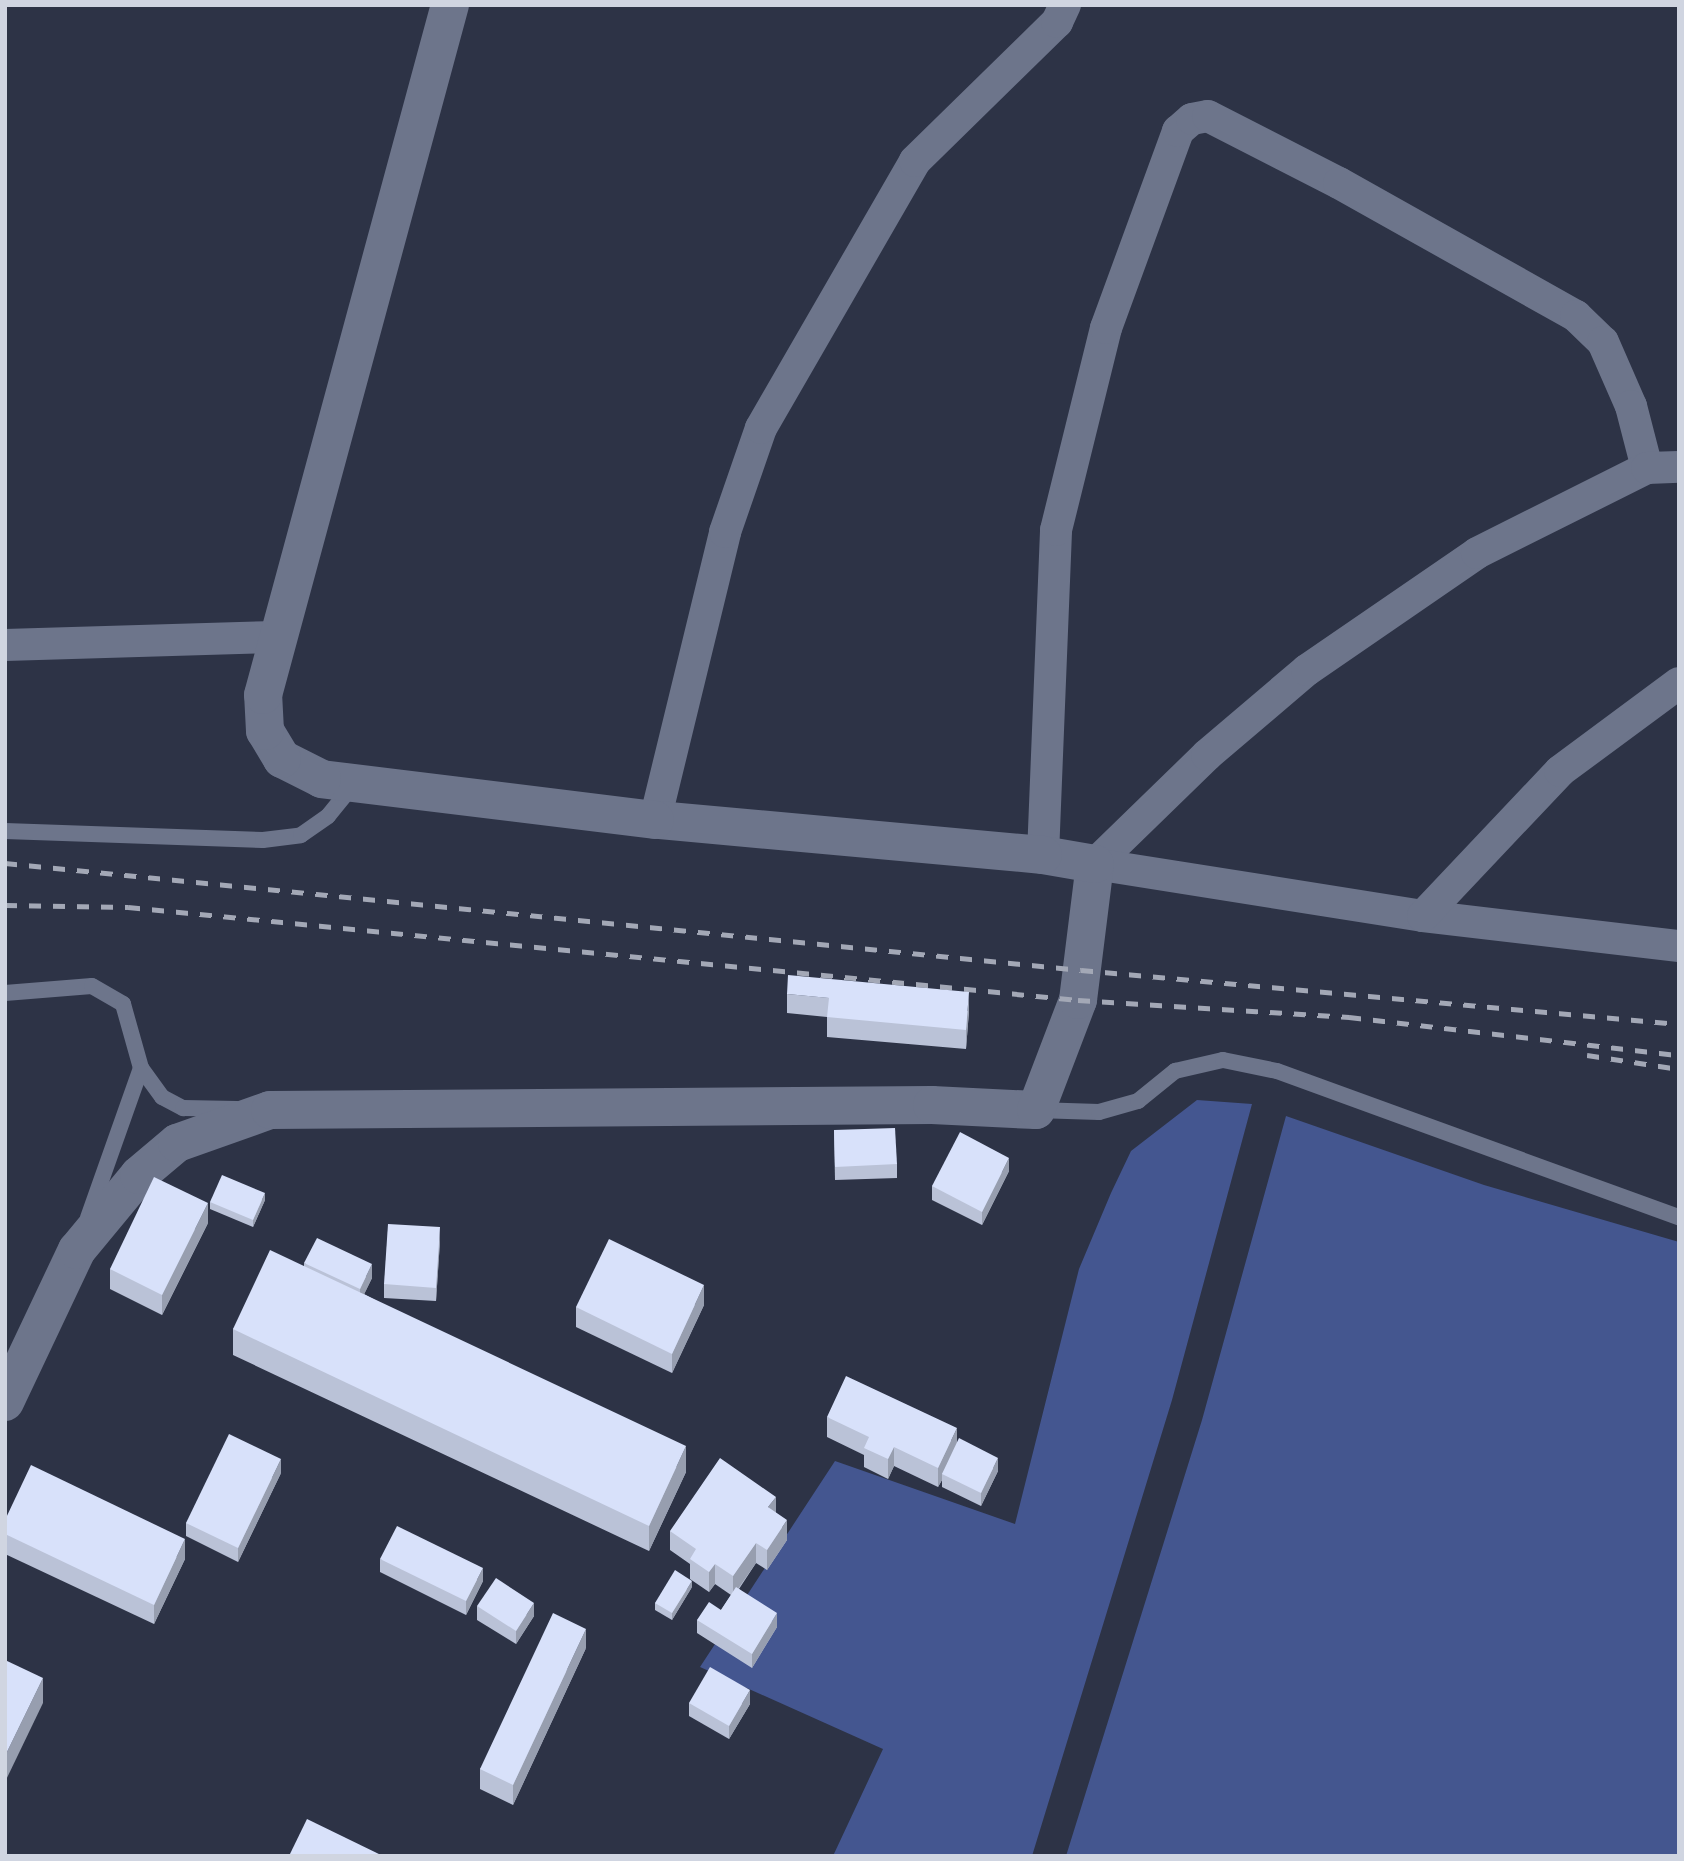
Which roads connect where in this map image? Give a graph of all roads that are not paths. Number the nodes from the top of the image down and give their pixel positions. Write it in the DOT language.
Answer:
graph roads {
  1 [pos="450,5"];
  2 [pos="1065,5"];
  3 [pos="1679,467"];
  4 [pos="1647,468"];
  5 [pos="279,637"];
  6 [pos="5,645"];
  7 [pos="1679,683"];
  8 [pos="354,783"];
  9 [pos="656,820"];
  10 [pos="5,831"];
  11 [pos="1044,855"];
  12 [pos="1096,864"];
  13 [pos="1423,916"];
  14 [pos="1679,946"];
  15 [pos="5,993"];
  16 [pos="141,1068"];
  17 [pos="270,1110"];
  18 [pos="1036,1110"];
  19 [pos="1679,1217"];
  20 [pos="77,1250"];
  21 [pos="5,1402"];
  1 -- 5 [label="street"];
  2 -- 9 [label="street"];
  3 -- 4 [label="street"];
  4 -- 11 [label="street"];
  4 -- 12 [label="street"];
  5 -- 6 [label="street"];
  5 -- 8 [label="street"];
  7 -- 13 [label="street"];
  8 -- 9 [label="street"];
  8 -- 10 [label="lane"];
  9 -- 11 [label="street"];
  11 -- 12 [label="street"];
  12 -- 13 [label="street"];
  12 -- 18 [label="street"];
  13 -- 14 [label="street"];
  15 -- 16 [label="lane"];
  16 -- 17 [label="lane"];
  16 -- 20 [label="lane"];
  17 -- 18 [label="street"];
  17 -- 20 [label="street"];
  18 -- 19 [label="lane"];
  20 -- 21 [label="street"];
}
